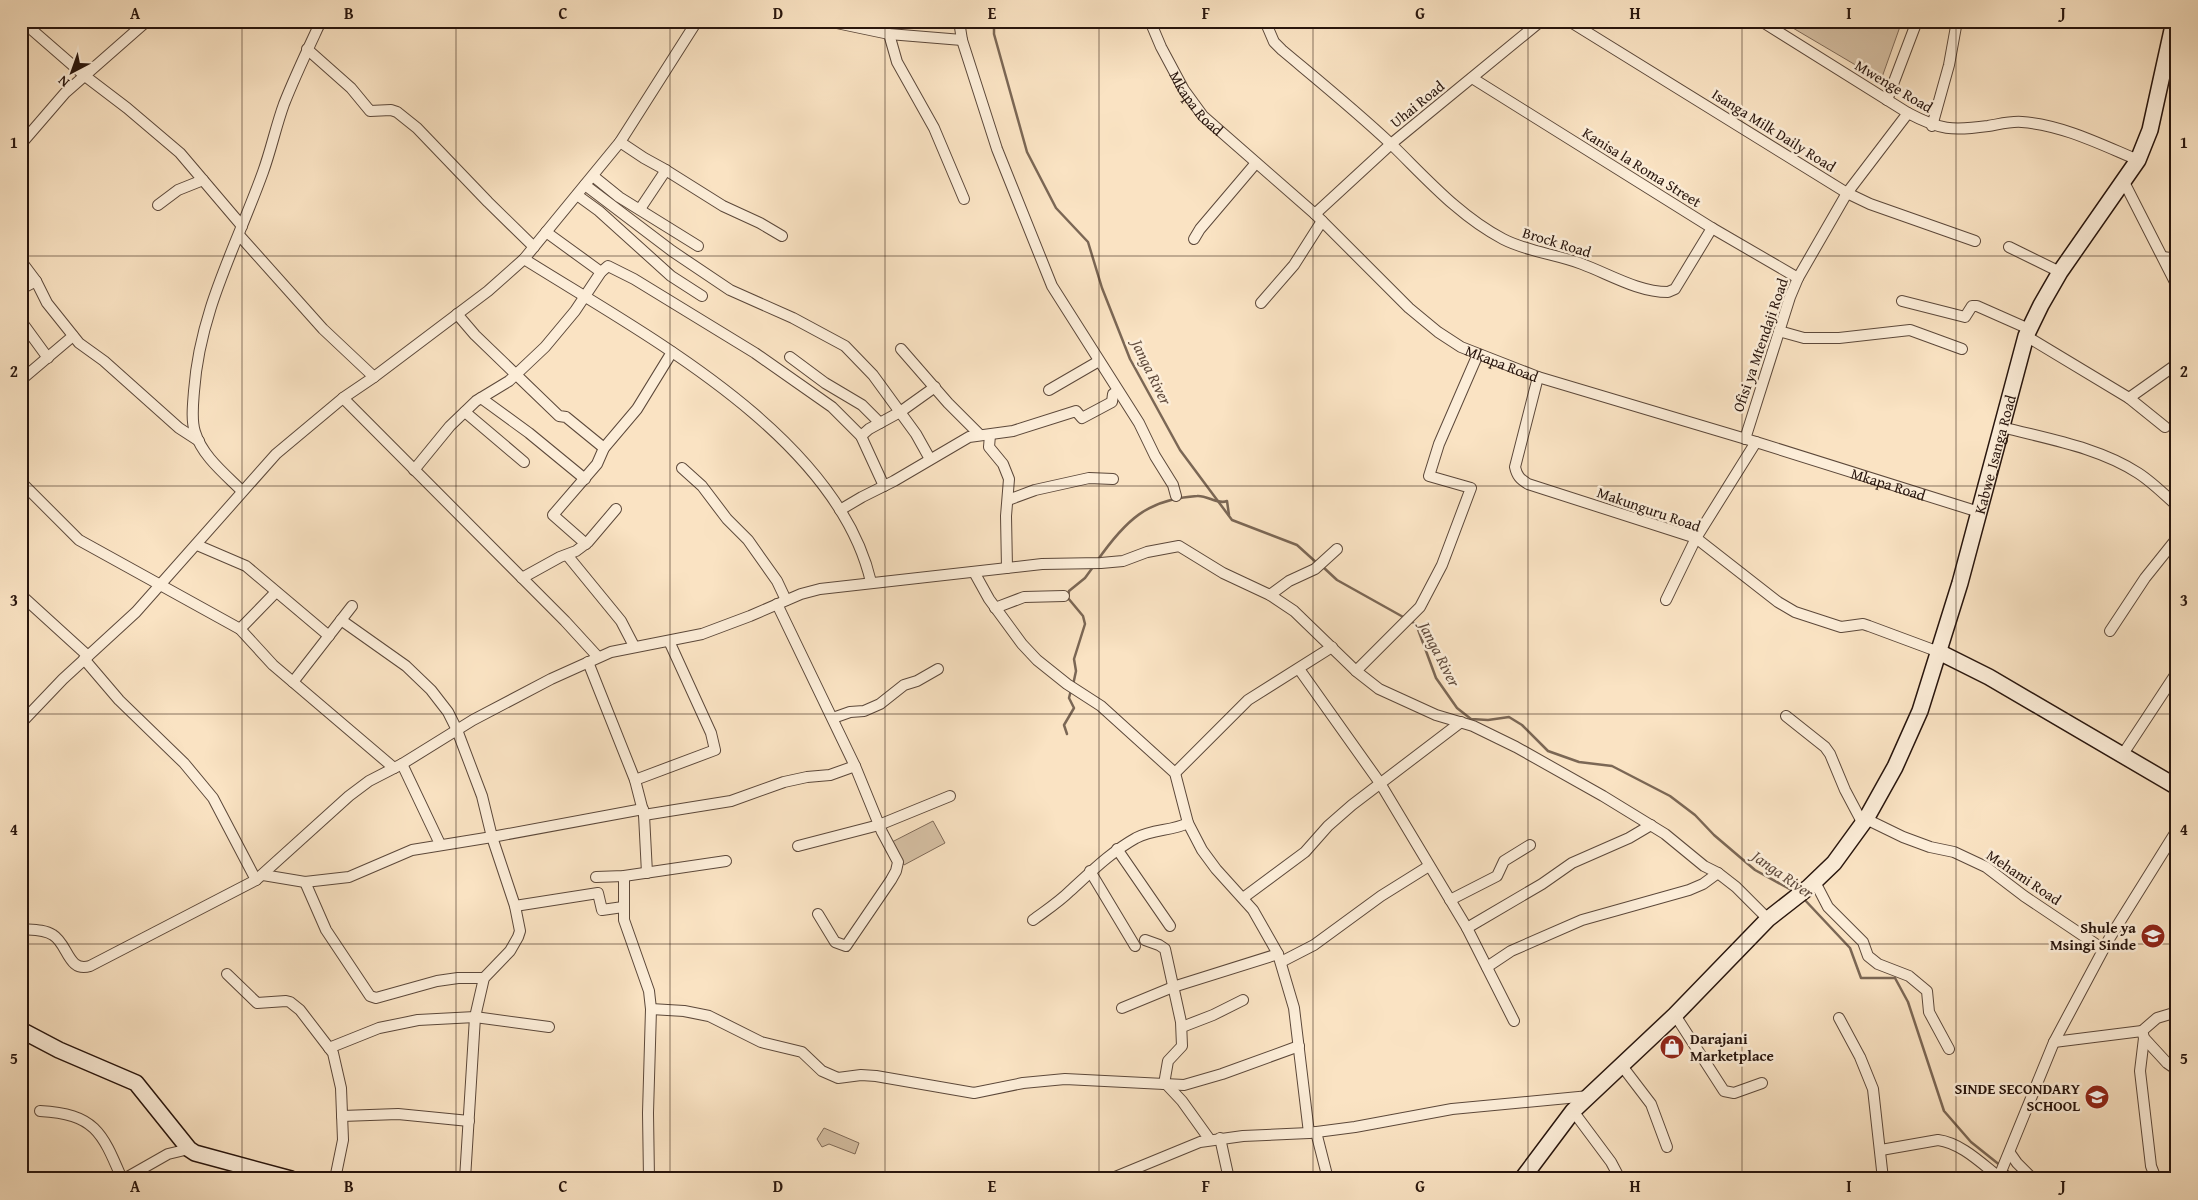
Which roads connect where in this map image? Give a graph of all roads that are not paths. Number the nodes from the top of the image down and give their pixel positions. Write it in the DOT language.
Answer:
graph roads {
  1 [pos="147,21"];
  2 [pos="321,21"];
  3 [pos="697,21"];
  4 [pos="826,21"];
  5 [pos="959,21"];
  6 [pos="1150,21"];
  7 [pos="1265,21"];
  8 [pos="1541,21"];
  9 [pos="1569,21"];
  10 [pos="1761,21"];
  11 [pos="1917,21"];
  12 [pos="1958,21"];
  13 [pos="2175,24"];
  14 [pos="21,28"];
  15 [pos="889,34"];
  16 [pos="962,40"];
  17 [pos="307,49"];
  18 [pos="85,76"];
  19 [pos="1472,78"];
  20 [pos="1888,100"];
  21 [pos="1908,114"];
  22 [pos="1932,126"];
  23 [pos="620,142"];
  24 [pos="21,144"];
  25 [pos="1391,144"];
  26 [pos="2138,160"];
  27 [pos="1256,163"];
  28 [pos="666,170"];
  29 [pos="593,176"];
  30 [pos="203,180"];
  31 [pos="2124,182"];
  32 [pos="586,185"];
  33 [pos="1847,193"];
  34 [pos="577,195"];
  35 [pos="964,199"];
  36 [pos="158,205"];
  37 [pos="640,209"];
  38 [pos="1318,218"];
  39 [pos="1712,228"];
  40 [pos="241,231"];
  41 [pos="546,232"];
  42 [pos="782,236"];
  43 [pos="1194,239"];
  44 [pos="1975,241"];
  45 [pos="698,246"];
  46 [pos="534,247"];
  47 [pos="2009,248"];
  48 [pos="2163,257"];
  49 [pos="2177,258"];
  50 [pos="524,259"];
  51 [pos="21,261"];
  52 [pos="601,272"];
  53 [pos="2060,272"];
  54 [pos="1798,278"];
  55 [pos="36,281"];
  56 [pos="2177,286"];
  57 [pos="21,289"];
  58 [pos="702,296"];
  59 [pos="585,297"];
  60 [pos="1902,301"];
  61 [pos="1261,303"];
  62 [pos="457,314"];
  63 [pos="21,321"];
  64 [pos="1779,331"];
  65 [pos="2027,333"];
  66 [pos="26,336"];
  67 [pos="73,336"];
  68 [pos="901,349"];
  69 [pos="1962,349"];
  70 [pos="672,352"];
  71 [pos="1478,354"];
  72 [pos="790,357"];
  73 [pos="48,358"];
  74 [pos="1099,361"];
  75 [pos="2177,364"];
  76 [pos="517,374"];
  77 [pos="1538,377"];
  78 [pos="23,378"];
  79 [pos="374,378"];
  80 [pos="935,387"];
  81 [pos="1049,390"];
  82 [pos="1118,392"];
  83 [pos="343,398"];
  84 [pos="481,398"];
  85 [pos="2130,398"];
  86 [pos="466,412"];
  87 [pos="900,412"];
  88 [pos="880,423"];
  89 [pos="2165,427"];
  90 [pos="2002,428"];
  91 [pos="979,434"];
  92 [pos="990,435"];
  93 [pos="861,436"];
  94 [pos="1744,439"];
  95 [pos="199,441"];
  96 [pos="1756,442"];
  97 [pos="604,448"];
  98 [pos="930,459"];
  99 [pos="524,462"];
  100 [pos="682,468"];
  101 [pos="414,470"];
  102 [pos="585,479"];
  103 [pos="1113,479"];
  104 [pos="21,482"];
  105 [pos="884,486"];
  106 [pos="242,491"];
  107 [pos="1176,496"];
  108 [pos="1008,500"];
  109 [pos="2177,506"];
  110 [pos="616,509"];
  111 [pos="840,510"];
  112 [pos="1980,512"];
  113 [pos="1696,538"];
  114 [pos="2177,538"];
  115 [pos="586,544"];
  116 [pos="197,545"];
  117 [pos="1337,550"];
  118 [pos="567,555"];
  119 [pos="1007,568"];
  120 [pos="974,572"];
  121 [pos="522,578"];
  122 [pos="871,582"];
  123 [pos="160,586"];
  124 [pos="276,592"];
  125 [pos="21,595"];
  126 [pos="1270,595"];
  127 [pos="1064,596"];
  128 [pos="1666,600"];
  129 [pos="782,602"];
  130 [pos="352,606"];
  131 [pos="995,608"];
  132 [pos="341,620"];
  133 [pos="240,629"];
  134 [pos="2110,632"];
  135 [pos="329,636"];
  136 [pos="670,641"];
  137 [pos="634,646"];
  138 [pos="1332,647"];
  139 [pos="1939,652"];
  140 [pos="86,658"];
  141 [pos="593,659"];
  142 [pos="938,670"];
  143 [pos="1299,670"];
  144 [pos="1356,671"];
  145 [pos="2177,672"];
  146 [pos="292,682"];
  147 [pos="1786,716"];
  148 [pos="833,718"];
  149 [pos="1461,722"];
  150 [pos="21,723"];
  151 [pos="457,730"];
  152 [pos="2123,754"];
  153 [pos="398,766"];
  154 [pos="855,766"];
  155 [pos="1176,773"];
  156 [pos="635,780"];
  157 [pos="1380,783"];
  158 [pos="2177,787"];
  159 [pos="950,796"];
  160 [pos="643,812"];
  161 [pos="1864,822"];
  162 [pos="1188,823"];
  163 [pos="879,825"];
  164 [pos="1651,825"];
  165 [pos="2177,830"];
  166 [pos="492,838"];
  167 [pos="440,844"];
  168 [pos="1530,845"];
  169 [pos="798,846"];
  170 [pos="1117,850"];
  171 [pos="726,861"];
  172 [pos="1429,866"];
  173 [pos="1090,871"];
  174 [pos="647,873"];
  175 [pos="1718,873"];
  176 [pos="624,876"];
  177 [pos="260,877"];
  178 [pos="596,877"];
  179 [pos="306,882"];
  180 [pos="1812,884"];
  181 [pos="1243,898"];
  182 [pos="1450,900"];
  183 [pos="516,906"];
  184 [pos="623,907"];
  185 [pos="818,914"];
  186 [pos="1768,919"];
  187 [pos="1033,920"];
  188 [pos="1170,926"];
  189 [pos="1467,928"];
  190 [pos="21,929"];
  191 [pos="1145,940"];
  192 [pos="1135,946"];
  193 [pos="2103,949"];
  194 [pos="1279,958"];
  195 [pos="1487,967"];
  196 [pos="226,974"];
  197 [pos="484,978"];
  198 [pos="1173,987"];
  199 [pos="1243,1000"];
  200 [pos="1122,1008"];
  201 [pos="651,1009"];
  202 [pos="2177,1012"];
  203 [pos="1675,1015"];
  204 [pos="475,1017"];
  205 [pos="1839,1018"];
  206 [pos="1514,1021"];
  207 [pos="549,1027"];
  208 [pos="1182,1027"];
  209 [pos="21,1030"];
  210 [pos="2143,1034"];
  211 [pos="2054,1042"];
  212 [pos="1299,1046"];
  213 [pos="329,1048"];
  214 [pos="1949,1049"];
  215 [pos="1622,1066"];
  216 [pos="2177,1070"];
  217 [pos="1762,1083"];
  218 [pos="1165,1084"];
  219 [pos="1590,1096"];
  220 [pos="40,1111"];
  221 [pos="1573,1111"];
  222 [pos="342,1116"];
  223 [pos="468,1121"];
  224 [pos="1312,1132"];
  225 [pos="1220,1138"];
  226 [pos="1210,1140"];
  227 [pos="1667,1147"];
  228 [pos="189,1149"];
  229 [pos="1881,1150"];
  230 [pos="2009,1156"];
  231 [pos="21,1175"];
  232 [pos="1998,1178"];
  233 [pos="24,1179"];
  234 [pos="123,1179"];
  235 [pos="291,1179"];
  236 [pos="335,1179"];
  237 [pos="464,1179"];
  238 [pos="649,1179"];
  239 [pos="1110,1179"];
  240 [pos="1229,1179"];
  241 [pos="1328,1179"];
  242 [pos="1522,1179"];
  243 [pos="1620,1179"];
  244 [pos="1883,1179"];
  245 [pos="2033,1179"];
  246 [pos="2156,1179"];
  1 -- 18 [label="street"];
  2 -- 17 [label="street"];
  3 -- 23 [label="street"];
  4 -- 15 [label="street"];
  5 -- 16 [label="street"];
  6 -- 27 [label="street, Mkapa Road"];
  7 -- 25 [label="street"];
  8 -- 19 [label="street, Uhai Road"];
  9 -- 33 [label="street, Isanga Milk Daily Road"];
  10 -- 20 [label="street, Mwenge Road"];
  11 -- 20 [label="street"];
  12 -- 22 [label="street"];
  13 -- 26 [label="street, Kabwe_Isanga Road"];
  14 -- 18 [label="street"];
  15 -- 16 [label="street"];
  15 -- 35 [label="street"];
  16 -- 74 [label="street"];
  17 -- 40 [label="street"];
  17 -- 46 [label="street"];
  18 -- 24 [label="street"];
  18 -- 30 [label="street"];
  19 -- 25 [label="street, Uhai Road"];
  19 -- 39 [label="street, Kanisa la Roma Street"];
  20 -- 21 [label="street, Mwenge Road"];
  21 -- 22 [label="street, Mwenge Road"];
  21 -- 33 [label="street, Ofisi ya Mtendaji Road"];
  22 -- 26 [label="street, Mwenge Road"];
  23 -- 28 [label="street"];
  23 -- 29 [label="street"];
  25 -- 38 [label="street, Uhai Road"];
  25 -- 39 [label="street, Brock Road"];
  26 -- 31 [label="street, Kabwe_Isanga Road"];
  27 -- 38 [label="street, Mkapa Road"];
  27 -- 43 [label="street"];
  28 -- 37 [label="street"];
  28 -- 42 [label="street"];
  29 -- 32 [label="street"];
  29 -- 37 [label="street"];
  30 -- 36 [label="street"];
  30 -- 40 [label="street"];
  31 -- 48 [label="street"];
  31 -- 53 [label="street, Kabwe_Isanga Road"];
  32 -- 34 [label="street"];
  32 -- 87 [label="street"];
  33 -- 44 [label="street, Isanga Milk Daily Road"];
  33 -- 54 [label="street, Ofisi ya Mtendaji Road"];
  34 -- 41 [label="street"];
  34 -- 58 [label="street"];
  37 -- 45 [label="street"];
  38 -- 61 [label="street, Uhai Road"];
  38 -- 71 [label="street, Mkapa Road"];
  39 -- 54 [label="street, Kanisa la Roma Street"];
  40 -- 79 [label="street"];
  40 -- 95 [label="street"];
  41 -- 46 [label="street"];
  41 -- 52 [label="street"];
  46 -- 50 [label="street"];
  47 -- 53 [label="street"];
  48 -- 49 [label="street"];
  48 -- 56 [label="street"];
  50 -- 59 [label="street"];
  50 -- 62 [label="street"];
  51 -- 55 [label="street"];
  52 -- 59 [label="street"];
  52 -- 93 [label="street"];
  53 -- 65 [label="street, Kabwe_Isanga Road"];
  54 -- 64 [label="street, Ofisi ya Mtendaji Road"];
  55 -- 57 [label="street"];
  55 -- 67 [label="street"];
  59 -- 70 [label="street"];
  59 -- 76 [label="street"];
  60 -- 65 [label="street"];
  62 -- 76 [label="street"];
  62 -- 79 [label="street"];
  63 -- 66 [label="street"];
  64 -- 69 [label="street"];
  64 -- 94 [label="street, Ofisi ya Mtendaji Road"];
  65 -- 85 [label="street"];
  65 -- 90 [label="street, Kabwe_Isanga Road"];
  66 -- 73 [label="street"];
  67 -- 73 [label="street"];
  67 -- 95 [label="street"];
  68 -- 80 [label="street"];
  70 -- 97 [label="street"];
  70 -- 111 [label="street"];
  71 -- 77 [label="street, Mkapa Road"];
  71 -- 144 [label="street"];
  72 -- 88 [label="street"];
  73 -- 78 [label="street"];
  74 -- 81 [label="street"];
  74 -- 82 [label="street"];
  75 -- 85 [label="street"];
  76 -- 84 [label="street"];
  76 -- 97 [label="street"];
  77 -- 94 [label="street, Mkapa Road"];
  77 -- 113 [label="street, Makunguru Road"];
  79 -- 83 [label="street"];
  80 -- 87 [label="street"];
  80 -- 91 [label="street"];
  82 -- 92 [label="street"];
  82 -- 107 [label="street"];
  83 -- 101 [label="street"];
  83 -- 106 [label="street"];
  84 -- 86 [label="street"];
  84 -- 102 [label="street"];
  85 -- 89 [label="street"];
  86 -- 99 [label="street"];
  86 -- 101 [label="street"];
  87 -- 88 [label="street"];
  87 -- 98 [label="street"];
  88 -- 93 [label="street"];
  90 -- 109 [label="street"];
  90 -- 112 [label="street, Kabwe_Isanga Road"];
  91 -- 92 [label="street"];
  91 -- 98 [label="street"];
  92 -- 108 [label="street"];
  93 -- 105 [label="street"];
  94 -- 96 [label="street, Mkapa Road"];
  95 -- 106 [label="street"];
  96 -- 112 [label="street, Mkapa Road"];
  96 -- 113 [label="street"];
  97 -- 102 [label="street"];
  98 -- 105 [label="street"];
  100 -- 129 [label="street"];
  101 -- 121 [label="street"];
  102 -- 115 [label="street"];
  103 -- 108 [label="street"];
  104 -- 123 [label="street"];
  105 -- 111 [label="street"];
  106 -- 116 [label="street"];
  108 -- 119 [label="street"];
  110 -- 115 [label="street"];
  111 -- 122 [label="street"];
  112 -- 139 [label="street, Kabwe_Isanga Road"];
  113 -- 128 [label="street"];
  113 -- 139 [label="street, Makunguru Road"];
  114 -- 134 [label="street"];
  115 -- 118 [label="street"];
  116 -- 123 [label="street"];
  116 -- 124 [label="street"];
  117 -- 126 [label="street"];
  118 -- 121 [label="street"];
  118 -- 137 [label="street"];
  119 -- 120 [label="street"];
  119 -- 126 [label="street"];
  120 -- 122 [label="street"];
  120 -- 131 [label="street"];
  121 -- 141 [label="street"];
  122 -- 129 [label="street"];
  123 -- 133 [label="street"];
  123 -- 140 [label="street"];
  124 -- 133 [label="street"];
  124 -- 135 [label="street"];
  125 -- 140 [label="street"];
  126 -- 138 [label="street"];
  127 -- 131 [label="street"];
  129 -- 136 [label="street"];
  129 -- 148 [label="street"];
  130 -- 132 [label="street"];
  131 -- 155 [label="street"];
  132 -- 135 [label="street"];
  132 -- 151 [label="street"];
  133 -- 146 [label="street"];
  135 -- 146 [label="street"];
  136 -- 137 [label="street"];
  136 -- 156 [label="street"];
  137 -- 141 [label="street"];
  138 -- 143 [label="street"];
  138 -- 144 [label="street"];
  139 -- 152 [label="street"];
  139 -- 161 [label="street, Kabwe_Isanga Road"];
  140 -- 150 [label="street"];
  140 -- 177 [label="street"];
  141 -- 151 [label="street"];
  141 -- 156 [label="street"];
  142 -- 148 [label="street"];
  143 -- 155 [label="street"];
  143 -- 157 [label="street"];
  144 -- 149 [label="street"];
  145 -- 152 [label="street"];
  146 -- 153 [label="street"];
  147 -- 161 [label="street"];
  148 -- 154 [label="street"];
  149 -- 157 [label="street"];
  149 -- 164 [label="street"];
  151 -- 153 [label="street"];
  151 -- 166 [label="street"];
  152 -- 158 [label="street"];
  153 -- 167 [label="street"];
  153 -- 177 [label="street"];
  154 -- 160 [label="street"];
  154 -- 163 [label="street"];
  155 -- 162 [label="street"];
  156 -- 160 [label="street"];
  157 -- 172 [label="street"];
  157 -- 181 [label="street"];
  159 -- 163 [label="street"];
  160 -- 166 [label="street"];
  160 -- 174 [label="street"];
  161 -- 180 [label="street, Kabwe_Isanga Road"];
  161 -- 193 [label="street, Mehami Road"];
  162 -- 170 [label="street"];
  162 -- 181 [label="street"];
  163 -- 169 [label="street"];
  163 -- 185 [label="street"];
  164 -- 175 [label="street"];
  164 -- 189 [label="street"];
  165 -- 193 [label="street"];
  166 -- 167 [label="street"];
  166 -- 183 [label="street"];
  167 -- 179 [label="street"];
  168 -- 182 [label="street"];
  170 -- 173 [label="street"];
  170 -- 188 [label="street"];
  171 -- 174 [label="street"];
  172 -- 182 [label="street"];
  172 -- 194 [label="street"];
  173 -- 187 [label="street"];
  173 -- 192 [label="street"];
  174 -- 176 [label="street"];
  175 -- 186 [label="street"];
  175 -- 195 [label="street"];
  176 -- 178 [label="street"];
  176 -- 184 [label="street"];
  177 -- 179 [label="street"];
  177 -- 190 [label="street"];
  179 -- 197 [label="street"];
  180 -- 186 [label="street, Kabwe_Isanga Road"];
  180 -- 214 [label="street"];
  181 -- 194 [label="street"];
  182 -- 189 [label="street"];
  183 -- 184 [label="street"];
  183 -- 197 [label="street"];
  184 -- 201 [label="street"];
  186 -- 203 [label="street, Kabwe_Isanga Road"];
  189 -- 195 [label="street"];
  191 -- 198 [label="street"];
  193 -- 211 [label="street"];
  194 -- 198 [label="street"];
  194 -- 212 [label="street"];
  195 -- 206 [label="street"];
  196 -- 213 [label="street"];
  197 -- 204 [label="street"];
  198 -- 200 [label="street"];
  198 -- 208 [label="street"];
  199 -- 208 [label="street"];
  201 -- 218 [label="street"];
  201 -- 238 [label="street"];
  202 -- 210 [label="street"];
  203 -- 215 [label="street, Kabwe_Isanga Road"];
  203 -- 217 [label="street"];
  204 -- 207 [label="street"];
  204 -- 213 [label="street"];
  204 -- 223 [label="street"];
  205 -- 229 [label="street"];
  208 -- 218 [label="street"];
  209 -- 228 [label="street"];
  210 -- 211 [label="street"];
  210 -- 216 [label="street"];
  210 -- 246 [label="street"];
  211 -- 230 [label="street"];
  212 -- 218 [label="street"];
  212 -- 224 [label="street"];
  213 -- 222 [label="street"];
  215 -- 219 [label="street, Kabwe_Isanga Road"];
  215 -- 227 [label="street"];
  218 -- 226 [label="street"];
  219 -- 221 [label="street, Kabwe_Isanga Road"];
  219 -- 224 [label="street"];
  220 -- 234 [label="street"];
  221 -- 242 [label="street, Kabwe_Isanga Road"];
  221 -- 243 [label="street"];
  222 -- 223 [label="street"];
  222 -- 236 [label="street"];
  223 -- 237 [label="street"];
  224 -- 225 [label="street"];
  224 -- 241 [label="street"];
  225 -- 226 [label="street"];
  225 -- 240 [label="street"];
  226 -- 239 [label="street"];
  228 -- 234 [label="street"];
  228 -- 235 [label="street"];
  229 -- 232 [label="street"];
  229 -- 244 [label="street"];
  230 -- 232 [label="street"];
  230 -- 245 [label="street"];
  231 -- 233 [label="street"];
}
